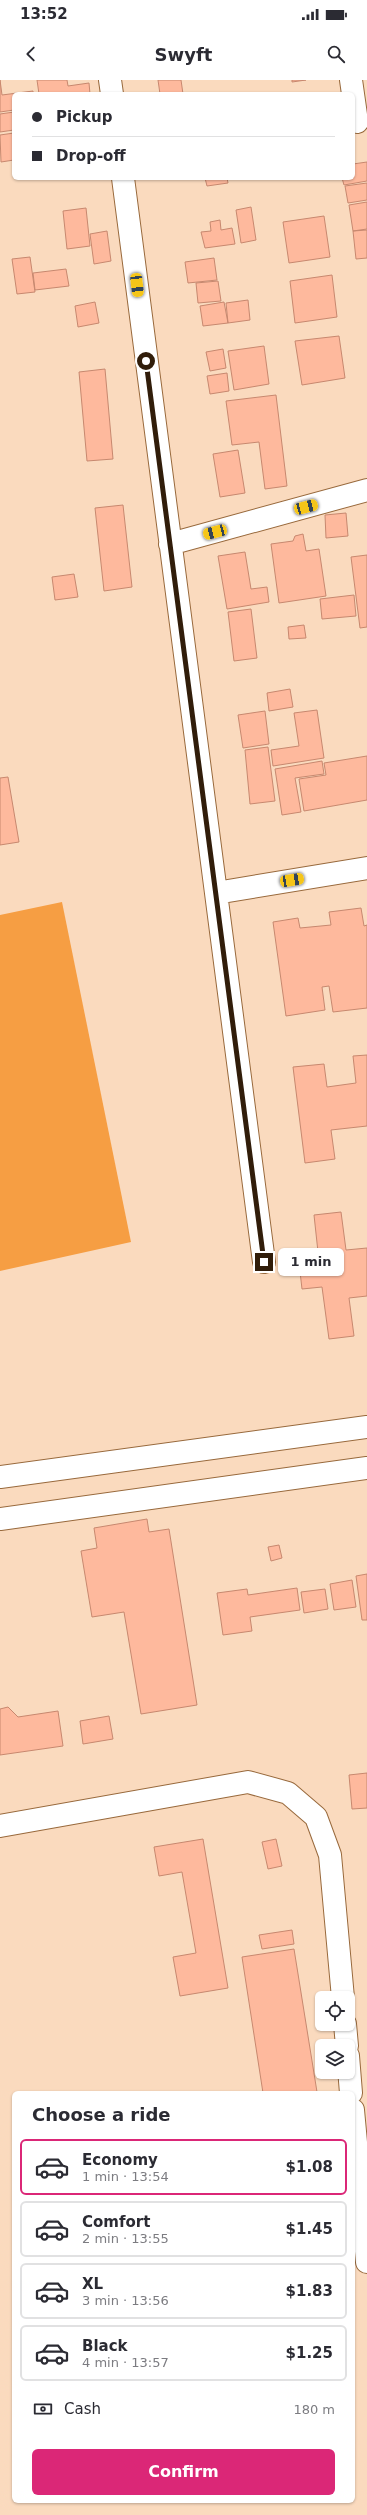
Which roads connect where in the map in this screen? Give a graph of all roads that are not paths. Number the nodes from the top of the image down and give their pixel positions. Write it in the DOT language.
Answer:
graph roads {
  1 [pos="110,80"];
  2 [pos="351,80"];
  3 [pos="112,92"];
  4 [pos="353,92"];
  5 [pos="355,100"];
  6 [pos="359,121"];
  7 [pos="123,180"];
  8 [pos="367,490"];
  9 [pos="170,544"];
  10 [pos="367,868"];
  11 [pos="216,892"];
  12 [pos="264,1262"];
  13 [pos="367,1427"];
  14 [pos="367,1468"];
  15 [pos="0,1477"];
  16 [pos="0,1519"];
  17 [pos="0,1826"];
  18 [pos="342,1991"];
  19 [pos="350,2079"];
  20 [pos="351,2091"];
  21 [pos="355,2132"];
  22 [pos="367,2262"];
  1 -- 3 [label="street"];
  2 -- 4 [label="street"];
  5 -- 6 [label="street"];
  7 -- 9 [label="street"];
  8 -- 9 [label="street"];
  9 -- 11 [label="street"];
  10 -- 11 [label="street"];
  11 -- 12 [label="street"];
  13 -- 15 [label="street"];
  14 -- 16 [label="street"];
  17 -- 18 [label="street"];
  19 -- 20 [label="street"];
  21 -- 22 [label="street"];
}
